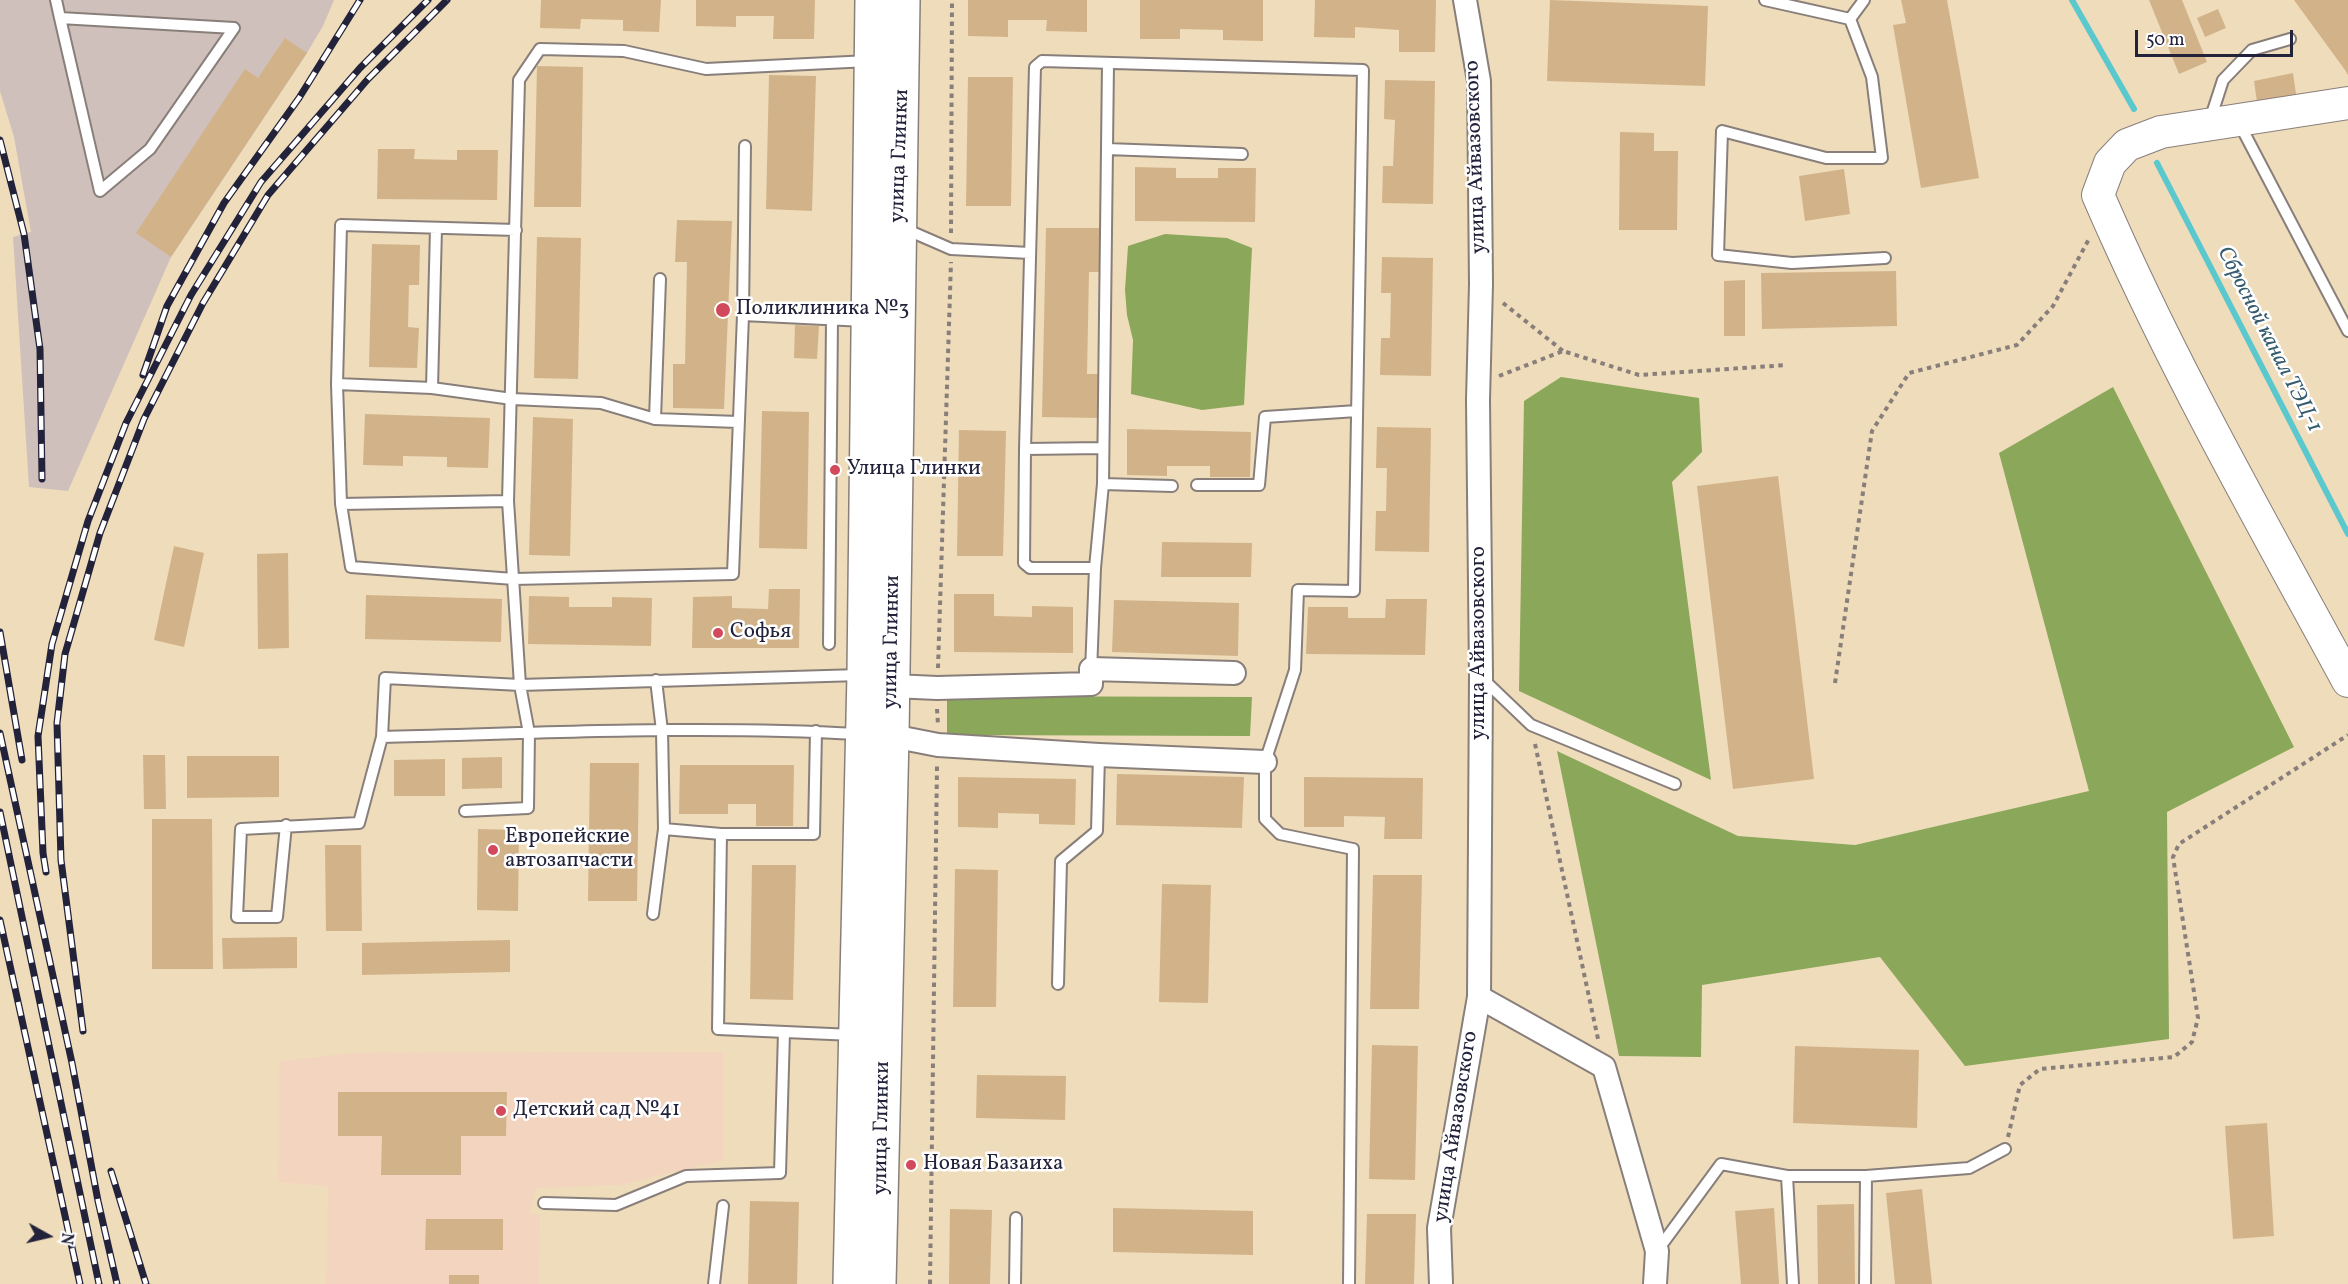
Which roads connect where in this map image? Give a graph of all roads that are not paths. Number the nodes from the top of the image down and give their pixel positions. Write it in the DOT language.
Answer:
graph roads {
  1 [pos="56,0"];
  2 [pos="872,0"];
  3 [pos="903,0"];
  4 [pos="1465,0"];
  5 [pos="1766,0"];
  6 [pos="1864,0"];
  7 [pos="60,18"];
  8 [pos="1850,19"];
  9 [pos="2290,39"];
  10 [pos="872,61"];
  11 [pos="1108,64"];
  12 [pos="2348,103"];
  13 [pos="2223,122"];
  14 [pos="745,147"];
  15 [pos="1107,149"];
  16 [pos="1242,154"];
  17 [pos="899,226"];
  18 [pos="436,228"];
  19 [pos="516,230"];
  20 [pos="1030,253"];
  21 [pos="1885,258"];
  22 [pos="660,279"];
  23 [pos="743,315"];
  24 [pos="832,319"];
  25 [pos="883,321"];
  26 [pos="2348,331"];
  27 [pos="338,384"];
  28 [pos="432,388"];
  29 [pos="512,399"];
  30 [pos="1357,411"];
  31 [pos="655,419"];
  32 [pos="738,422"];
  33 [pos="1103,448"];
  34 [pos="1025,449"];
  35 [pos="1103,484"];
  36 [pos="1197,485"];
  37 [pos="1172,486"];
  38 [pos="508,501"];
  39 [pos="341,504"];
  40 [pos="1095,568"];
  41 [pos="514,579"];
  42 [pos="830,644"];
  43 [pos="1234,673"];
  44 [pos="1481,676"];
  45 [pos="1091,677"];
  46 [pos="656,680"];
  47 [pos="878,680"];
  48 [pos="2348,681"];
  49 [pos="520,684"];
  50 [pos="662,731"];
  51 [pos="816,732"];
  52 [pos="529,733"];
  53 [pos="877,735"];
  54 [pos="382,737"];
  55 [pos="1099,755"];
  56 [pos="1265,762"];
  57 [pos="1675,784"];
  58 [pos="465,811"];
  59 [pos="286,825"];
  60 [pos="664,829"];
  61 [pos="721,834"];
  62 [pos="653,914"];
  63 [pos="1058,984"];
  64 [pos="1479,997"];
  65 [pos="784,1032"];
  66 [pos="856,1035"];
  67 [pos="2006,1149"];
  68 [pos="1787,1176"];
  69 [pos="1866,1176"];
  70 [pos="544,1203"];
  71 [pos="723,1206"];
  72 [pos="1016,1218"];
  73 [pos="866,1232"];
  74 [pos="1657,1251"];
  75 [pos="714,1284"];
  76 [pos="850,1284"];
  77 [pos="879,1284"];
  78 [pos="1015,1284"];
  79 [pos="1349,1284"];
  80 [pos="1440,1284"];
  81 [pos="1655,1284"];
  82 [pos="1793,1284"];
  83 [pos="1865,1284"];
  1 -- 7 [label="lane"];
  2 -- 10 [label="highway, улица Глинки"];
  3 -- 17 [label="highway, улица Глинки"];
  4 -- 44 [label="street, улица Айвазовского"];
  5 -- 8 [label="lane"];
  6 -- 8 [label="lane"];
  7 -- 7 [label="lane"];
  8 -- 21 [label="lane"];
  9 -- 13 [label="lane"];
  10 -- 19 [label="lane"];
  10 -- 25 [label="highway, улица Глинки"];
  11 -- 15 [label="lane"];
  11 -- 20 [label="lane"];
  11 -- 30 [label="lane"];
  12 -- 13 [label="main road"];
  13 -- 26 [label="lane"];
  13 -- 48 [label="main road"];
  14 -- 23 [label="lane"];
  15 -- 16 [label="lane"];
  15 -- 33 [label="lane"];
  17 -- 20 [label="lane"];
  17 -- 25 [label="highway, улица Глинки"];
  18 -- 19 [label="lane"];
  18 -- 27 [label="lane"];
  18 -- 28 [label="lane"];
  19 -- 29 [label="lane"];
  20 -- 34 [label="lane"];
  22 -- 31 [label="lane"];
  23 -- 24 [label="lane"];
  23 -- 32 [label="lane"];
  24 -- 25 [label="lane"];
  24 -- 42 [label="lane"];
  25 -- 47 [label="highway, улица Глинки"];
  27 -- 28 [label="lane"];
  27 -- 39 [label="lane"];
  28 -- 29 [label="lane"];
  29 -- 31 [label="lane"];
  29 -- 38 [label="lane"];
  30 -- 36 [label="lane"];
  30 -- 56 [label="lane"];
  31 -- 32 [label="lane"];
  32 -- 41 [label="lane"];
  33 -- 34 [label="lane"];
  33 -- 35 [label="lane"];
  34 -- 40 [label="lane"];
  35 -- 37 [label="lane"];
  35 -- 40 [label="lane"];
  38 -- 39 [label="lane"];
  38 -- 41 [label="lane"];
  39 -- 41 [label="lane"];
  40 -- 45 [label="lane"];
  41 -- 49 [label="lane"];
  43 -- 45 [label="street"];
  44 -- 57 [label="lane"];
  44 -- 64 [label="street, улица Айвазовского"];
  45 -- 47 [label="street"];
  46 -- 47 [label="lane"];
  46 -- 49 [label="lane"];
  46 -- 50 [label="lane"];
  47 -- 53 [label="highway, улица Глинки"];
  49 -- 52 [label="lane"];
  49 -- 54 [label="lane"];
  50 -- 51 [label="lane"];
  50 -- 52 [label="lane"];
  50 -- 60 [label="lane"];
  51 -- 53 [label="lane"];
  51 -- 61 [label="lane"];
  52 -- 54 [label="lane"];
  52 -- 58 [label="lane"];
  53 -- 55 [label="street"];
  53 -- 66 [label="highway, улица Глинки"];
  53 -- 73 [label="highway, улица Глинки"];
  54 -- 59 [label="lane"];
  55 -- 56 [label="street"];
  55 -- 63 [label="lane"];
  56 -- 79 [label="lane"];
  59 -- 59 [label="lane"];
  60 -- 61 [label="lane"];
  60 -- 62 [label="lane"];
  61 -- 65 [label="lane"];
  64 -- 74 [label="street"];
  64 -- 80 [label="street, улица Айвазовского"];
  65 -- 66 [label="lane"];
  65 -- 70 [label="lane"];
  66 -- 73 [label="highway, улица Глинки"];
  67 -- 69 [label="lane"];
  68 -- 69 [label="lane"];
  68 -- 74 [label="lane"];
  68 -- 82 [label="lane"];
  69 -- 83 [label="lane"];
  71 -- 75 [label="lane"];
  72 -- 78 [label="lane"];
  73 -- 76 [label="highway, улица Глинки"];
  73 -- 77 [label="highway, улица Глинки"];
  74 -- 81 [label="street"];
}
